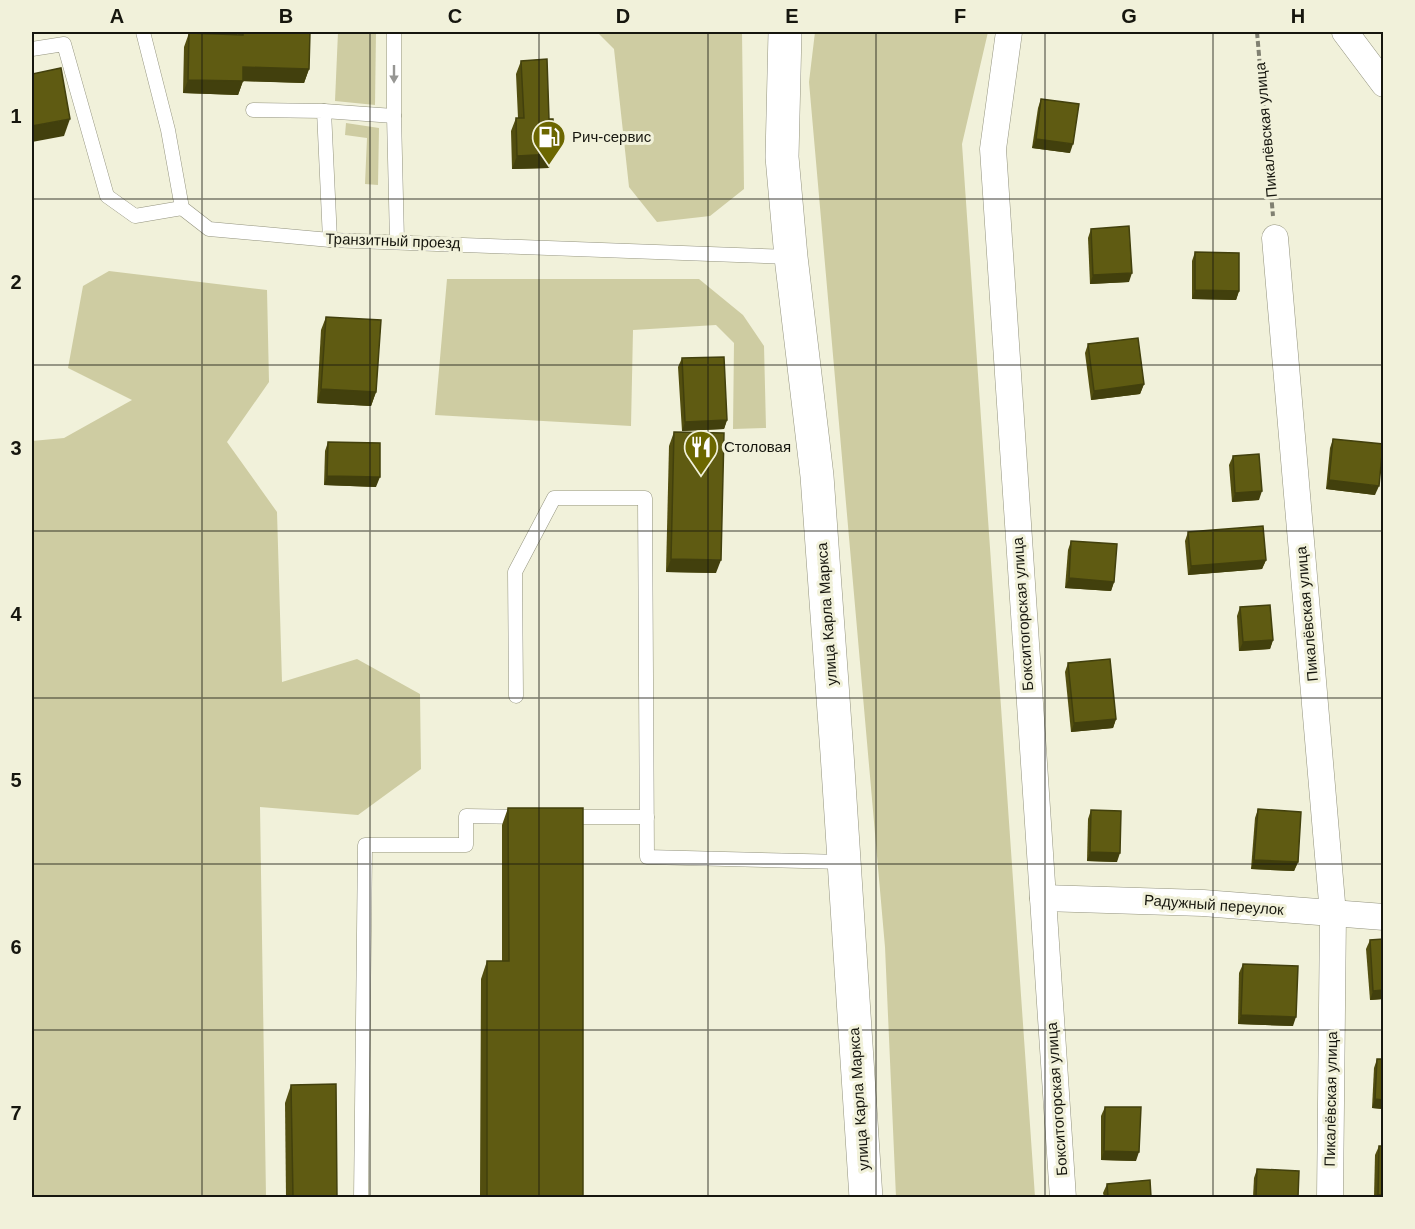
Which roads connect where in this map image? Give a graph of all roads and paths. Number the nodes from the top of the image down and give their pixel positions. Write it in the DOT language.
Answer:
graph roads {
  1 [pos="143,32"];
  2 [pos="394,32"];
  3 [pos="785,32"];
  4 [pos="1009,32"];
  5 [pos="1257,32"];
  6 [pos="1345,32"];
  7 [pos="32,49"];
  8 [pos="1383,84"];
  9 [pos="253,110"];
  10 [pos="324,111"];
  11 [pos="394,116"];
  12 [pos="182,208"];
  13 [pos="1275,238"];
  14 [pos="330,240"];
  15 [pos="397,241"];
  16 [pos="791,257"];
  17 [pos="516,696"];
  18 [pos="534,817"];
  19 [pos="556,817"];
  20 [pos="646,817"];
  21 [pos="844,862"];
  22 [pos="1043,898"];
  23 [pos="1333,914"];
  24 [pos="1383,917"];
  25 [pos="361,1197"];
  26 [pos="866,1197"];
  27 [pos="1063,1197"];
  28 [pos="1330,1197"];
  1 -- 12 [label="lane"];
  2 -- 11 [label="lane, one-way"];
  3 -- 16 [label="main road, улица Карла Маркса"];
  4 -- 22 [label="street, Бокситогорская улица"];
  5 -- 13 [label="path, Пикалёвская улица"];
  6 -- 8 [label="street"];
  7 -- 12 [label="lane"];
  9 -- 10 [label="lane"];
  10 -- 11 [label="lane"];
  10 -- 14 [label="lane"];
  11 -- 15 [label="lane"];
  12 -- 14 [label="lane, Транзитный проезд"];
  13 -- 23 [label="street, Пикалёвская улица"];
  14 -- 15 [label="lane, Транзитный проезд"];
  15 -- 16 [label="lane, Транзитный проезд"];
  16 -- 21 [label="main road, улица Карла Маркса"];
  17 -- 20 [label="lane"];
  18 -- 25 [label="lane"];
  19 -- 20 [label="lane"];
  20 -- 21 [label="lane"];
  21 -- 26 [label="main road, улица Карла Маркса"];
  22 -- 23 [label="street, Радужный переулок"];
  22 -- 27 [label="street, Бокситогорская улица"];
  23 -- 24 [label="street, Радужный переулок"];
  23 -- 28 [label="street, Пикалёвская улица"];
}
